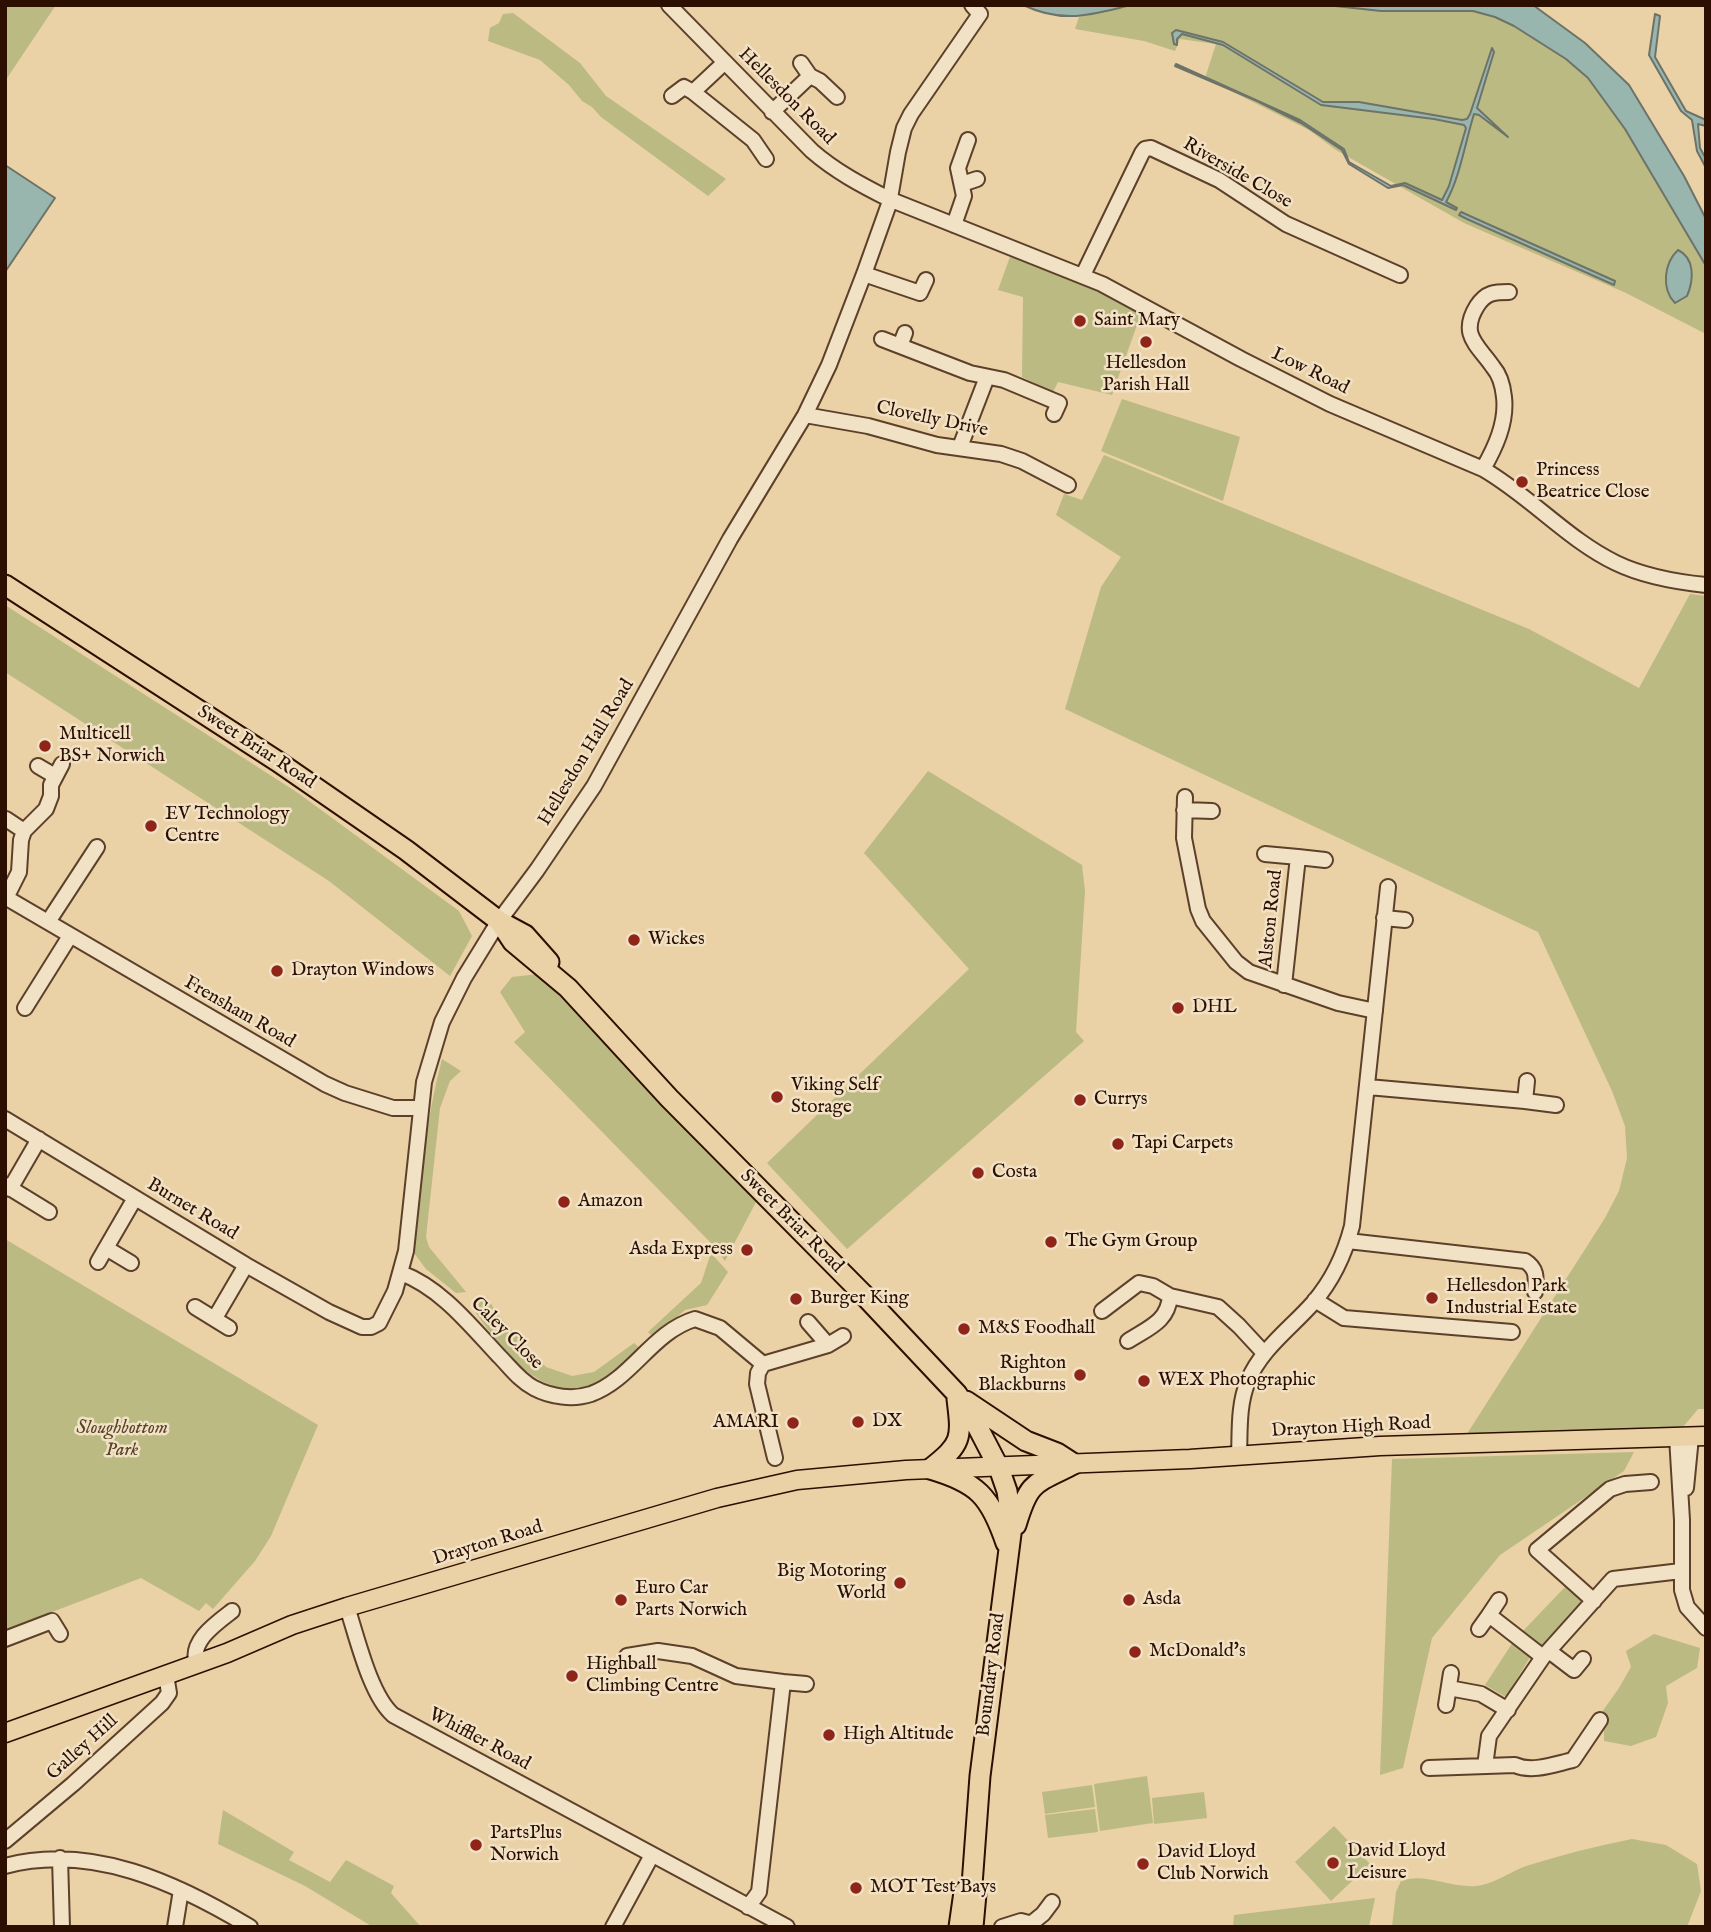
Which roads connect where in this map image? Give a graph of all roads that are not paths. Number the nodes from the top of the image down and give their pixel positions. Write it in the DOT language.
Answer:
graph roads {
  1 [pos="668,5"];
  2 [pos="972,5"];
  3 [pos="724,63"];
  4 [pos="837,97"];
  5 [pos="772,112"];
  6 [pos="968,140"];
  7 [pos="764,150"];
  8 [pos="977,179"];
  9 [pos="962,184"];
  10 [pos="889,199"];
  11 [pos="954,225"];
  12 [pos="864,274"];
  13 [pos="1083,275"];
  14 [pos="1400,275"];
  15 [pos="926,280"];
  16 [pos="1510,292"];
  17 [pos="882,339"];
  18 [pos="987,377"];
  19 [pos="1059,403"];
  20 [pos="805,415"];
  21 [pos="960,447"];
  22 [pos="1483,470"];
  23 [pos="1068,485"];
  24 [pos="5,585"];
  25 [pos="1706,585"];
  26 [pos="38,766"];
  27 [pos="1212,811"];
  28 [pos="6,819"];
  29 [pos="24,831"];
  30 [pos="97,847"];
  31 [pos="1265,854"];
  32 [pos="1298,857"];
  33 [pos="1325,860"];
  34 [pos="1388,887"];
  35 [pos="6,898"];
  36 [pos="1384,918"];
  37 [pos="1405,920"];
  38 [pos="48,922"];
  39 [pos="499,922"];
  40 [pos="70,936"];
  41 [pos="1284,985"];
  42 [pos="25,1008"];
  43 [pos="1376,1011"];
  44 [pos="1527,1081"];
  45 [pos="1368,1087"];
  46 [pos="1525,1101"];
  47 [pos="1556,1105"];
  48 [pos="420,1108"];
  49 [pos="5,1119"];
  50 [pos="39,1139"];
  51 [pos="8,1187"];
  52 [pos="135,1198"];
  53 [pos="49,1212"];
  54 [pos="1348,1241"];
  55 [pos="106,1248"];
  56 [pos="98,1262"];
  57 [pos="131,1263"];
  58 [pos="246,1265"];
  59 [pos="401,1273"];
  60 [pos="1535,1292"];
  61 [pos="1170,1296"];
  62 [pos="1315,1300"];
  63 [pos="195,1307"];
  64 [pos="1102,1311"];
  65 [pos="215,1318"];
  66 [pos="808,1322"];
  67 [pos="362,1327"];
  68 [pos="229,1328"];
  69 [pos="1512,1332"];
  70 [pos="843,1336"];
  71 [pos="1128,1341"];
  72 [pos="828,1345"];
  73 [pos="1264,1353"];
  74 [pos="764,1364"];
  75 [pos="957,1394"];
  76 [pos="1691,1437"];
  77 [pos="1239,1456"];
  78 [pos="775,1458"];
  79 [pos="1074,1464"];
  80 [pos="999,1468"];
  81 [pos="929,1469"];
  82 [pos="1651,1482"];
  83 [pos="1009,1551"];
  84 [pos="1681,1571"];
  85 [pos="1499,1600"];
  86 [pos="1594,1601"];
  87 [pos="347,1607"];
  88 [pos="232,1611"];
  89 [pos="1489,1615"];
  90 [pos="1706,1628"];
  91 [pos="1479,1629"];
  92 [pos="60,1634"];
  93 [pos="5,1639"];
  94 [pos="1546,1654"];
  95 [pos="627,1656"];
  96 [pos="1583,1660"];
  97 [pos="197,1664"];
  98 [pos="1451,1673"];
  99 [pos="166,1675"];
  100 [pos="783,1682"];
  101 [pos="806,1684"];
  102 [pos="1449,1688"];
  103 [pos="1446,1705"];
  104 [pos="1508,1710"];
  105 [pos="1600,1720"];
  106 [pos="5,1733"];
  107 [pos="1485,1766"];
  108 [pos="1429,1768"];
  109 [pos="5,1841"];
  110 [pos="652,1855"];
  111 [pos="60,1858"];
  112 [pos="5,1866"];
  113 [pos="972,1885"];
  114 [pos="181,1890"];
  115 [pos="1052,1902"];
  116 [pos="748,1906"];
  117 [pos="1031,1924"];
  118 [pos="62,1927"];
  119 [pos="176,1927"];
  120 [pos="250,1927"];
  121 [pos="613,1927"];
  122 [pos="787,1927"];
  123 [pos="959,1927"];
  124 [pos="973,1927"];
  125 [pos="1002,1927"];
  1 -- 3 [label="street, Hellesdon Road"];
  2 -- 10 [label="street, Hellesdon Hall Road"];
  3 -- 5 [label="street, Hellesdon Road"];
  3 -- 7 [label="street"];
  4 -- 5 [label="street"];
  5 -- 10 [label="street, Hellesdon Road"];
  6 -- 9 [label="street"];
  8 -- 9 [label="street"];
  9 -- 11 [label="street"];
  10 -- 11 [label="street, Low Road"];
  10 -- 12 [label="street, Hellesdon Hall Road"];
  11 -- 13 [label="street, Low Road"];
  12 -- 15 [label="street"];
  12 -- 20 [label="street, Hellesdon Hall Road"];
  13 -- 14 [label="street, Riverside Close"];
  13 -- 22 [label="street, Low Road"];
  16 -- 22 [label="street"];
  17 -- 18 [label="street"];
  18 -- 19 [label="street"];
  18 -- 21 [label="street"];
  20 -- 21 [label="street, Clovelly Drive"];
  20 -- 39 [label="street, Hellesdon Hall Road"];
  21 -- 23 [label="street, Clovelly Drive"];
  22 -- 25 [label="street, Low Road"];
  24 -- 39 [label="highway, Sweet Briar Road"];
  26 -- 29 [label="street"];
  27 -- 41 [label="street, Alston Road"];
  28 -- 29 [label="street"];
  29 -- 35 [label="street"];
  30 -- 38 [label="street"];
  31 -- 32 [label="street, Alston Road"];
  32 -- 33 [label="street, Alston Road"];
  32 -- 41 [label="street, Alston Road"];
  34 -- 36 [label="street"];
  35 -- 38 [label="street, Frensham Road"];
  36 -- 37 [label="street"];
  36 -- 43 [label="street"];
  38 -- 40 [label="street, Frensham Road"];
  39 -- 48 [label="street, Hellesdon Hall Road"];
  39 -- 75 [label="highway, Sweet Briar Road"];
  40 -- 42 [label="street"];
  40 -- 48 [label="street, Frensham Road"];
  41 -- 43 [label="street, Alston Road"];
  43 -- 45 [label="street"];
  44 -- 46 [label="street"];
  45 -- 46 [label="street"];
  45 -- 54 [label="street"];
  46 -- 47 [label="street"];
  48 -- 59 [label="street, Hellesdon Hall Road"];
  49 -- 50 [label="street, Burnet Road"];
  50 -- 51 [label="street"];
  50 -- 52 [label="street, Burnet Road"];
  51 -- 53 [label="street"];
  52 -- 55 [label="street"];
  52 -- 58 [label="street, Burnet Road"];
  54 -- 60 [label="street"];
  54 -- 62 [label="street"];
  55 -- 56 [label="street"];
  55 -- 57 [label="street"];
  58 -- 65 [label="street"];
  58 -- 67 [label="street, Burnet Road"];
  59 -- 67 [label="street, Hellesdon Hall Road"];
  59 -- 74 [label="street, Caley Close"];
  61 -- 64 [label="street"];
  61 -- 71 [label="street"];
  61 -- 73 [label="street"];
  62 -- 69 [label="street"];
  62 -- 73 [label="street"];
  63 -- 65 [label="street"];
  65 -- 68 [label="street"];
  66 -- 72 [label="street"];
  70 -- 72 [label="street"];
  72 -- 74 [label="street"];
  73 -- 77 [label="street"];
  74 -- 78 [label="street"];
  75 -- 79 [label="highway"];
  75 -- 80 [label="highway, Sweet Briar Road"];
  75 -- 81 [label="highway"];
  76 -- 77 [label="main road, Drayton High Road"];
  76 -- 84 [label="street"];
  77 -- 79 [label="main road, Drayton High Road"];
  79 -- 80 [label="main road, Drayton High Road"];
  79 -- 83 [label="highway"];
  80 -- 81 [label="main road, Drayton Road"];
  80 -- 83 [label="highway, Boundary Road"];
  81 -- 83 [label="highway"];
  81 -- 87 [label="main road, Drayton Road"];
  82 -- 86 [label="street"];
  83 -- 113 [label="highway, Boundary Road"];
  84 -- 86 [label="street"];
  84 -- 90 [label="street"];
  85 -- 89 [label="street"];
  86 -- 94 [label="street"];
  87 -- 97 [label="main road, Drayton Road"];
  87 -- 110 [label="street, Whiffler Road"];
  88 -- 97 [label="street"];
  89 -- 91 [label="street"];
  89 -- 94 [label="street"];
  92 -- 93 [label="street"];
  94 -- 96 [label="street"];
  94 -- 104 [label="street"];
  95 -- 100 [label="street"];
  97 -- 99 [label="main road, Drayton Road"];
  98 -- 102 [label="street"];
  99 -- 106 [label="main road, Drayton Road"];
  99 -- 109 [label="street, Galley Hill"];
  100 -- 101 [label="street"];
  100 -- 116 [label="street"];
  102 -- 103 [label="street"];
  102 -- 104 [label="street"];
  104 -- 107 [label="street"];
  105 -- 107 [label="street"];
  107 -- 108 [label="street"];
  110 -- 116 [label="street, Whiffler Road"];
  110 -- 121 [label="street"];
  111 -- 112 [label="street"];
  111 -- 114 [label="street"];
  111 -- 118 [label="street"];
  113 -- 123 [label="highway, Boundary Road"];
  113 -- 124 [label="highway, Boundary Road"];
  114 -- 119 [label="street"];
  114 -- 120 [label="street"];
  115 -- 117 [label="street"];
  116 -- 122 [label="street, Whiffler Road"];
  117 -- 125 [label="street"];
}
